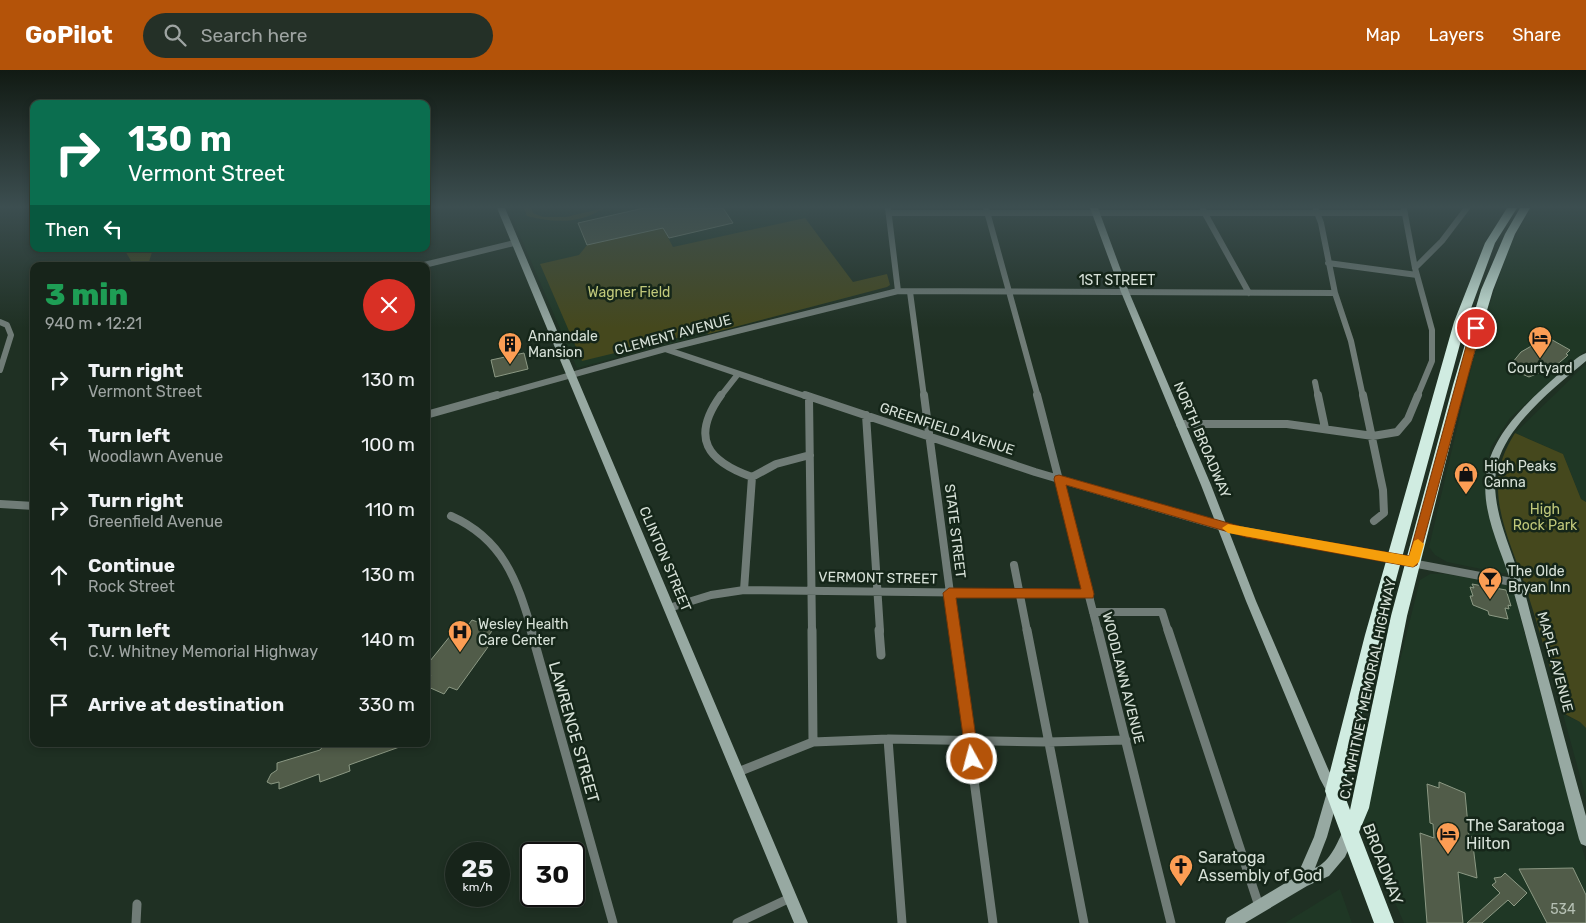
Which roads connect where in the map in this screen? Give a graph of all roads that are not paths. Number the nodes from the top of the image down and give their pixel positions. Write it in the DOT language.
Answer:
graph roads {
  1 [pos="494,248"];
  2 [pos="516,248"];
  3 [pos="893,248"];
  4 [pos="997,248"];
  5 [pos="1109,248"];
  6 [pos="1224,248"];
  7 [pos="1325,248"];
  8 [pos="1412,248"];
  9 [pos="1436,248"];
  10 [pos="1488,248"];
  11 [pos="1504,248"];
  12 [pos="1328,263"];
  13 [pos="430,264"];
  14 [pos="1416,272"];
  15 [pos="898,291"];
  16 [pos="1008,291"];
  17 [pos="910,292"];
  18 [pos="1125,292"];
  19 [pos="1249,293"];
  20 [pos="1335,293"];
  21 [pos="0,322"];
  22 [pos="665,350"];
  23 [pos="1586,356"];
  24 [pos="0,370"];
  25 [pos="738,374"];
  26 [pos="573,376"];
  27 [pos="1316,382"];
  28 [pos="809,398"];
  29 [pos="430,414"];
  30 [pos="866,415"];
  31 [pos="1180,424"];
  32 [pos="1325,428"];
  33 [pos="928,436"];
  34 [pos="1373,436"];
  35 [pos="810,455"];
  36 [pos="752,477"];
  37 [pos="1059,479"];
  38 [pos="0,504"];
  39 [pos="30,506"];
  40 [pos="451,516"];
  41 [pos="1374,521"];
  42 [pos="1222,527"];
  43 [pos="1394,558"];
  44 [pos="1413,562"];
  45 [pos="1014,566"];
  46 [pos="1517,582"];
  47 [pos="744,590"];
  48 [pos="812,591"];
  49 [pos="877,592"];
  50 [pos="1018,592"];
  51 [pos="949,593"];
  52 [pos="1088,594"];
  53 [pos="669,608"];
  54 [pos="1093,612"];
  55 [pos="882,655"];
  56 [pos="888,740"];
  57 [pos="1126,740"];
  58 [pos="970,741"];
  59 [pos="813,742"];
  60 [pos="1048,742"];
  61 [pos="738,772"];
  62 [pos="1334,792"];
  63 [pos="1349,833"];
  64 [pos="1586,839"];
  65 [pos="1302,881"];
  66 [pos="790,898"];
  67 [pos="137,904"];
  68 [pos="1259,906"];
  69 [pos="136,923"];
  70 [pos="613,923"];
  71 [pos="737,923"];
  72 [pos="801,923"];
  73 [pos="902,923"];
  74 [pos="993,923"];
  75 [pos="1084,923"];
  76 [pos="1171,923"];
  77 [pos="1232,923"];
  78 [pos="1384,923"];
  1 -- 13 [label="street"];
  2 -- 26 [label="street, CLINTON STREET"];
  3 -- 15 [label="street"];
  4 -- 16 [label="street, WOODLAWN AVENUE"];
  5 -- 18 [label="street, NORTH BROADWAY"];
  6 -- 19 [label="street"];
  7 -- 12 [label="street"];
  8 -- 14 [label="street"];
  9 -- 14 [label="street"];
  10 -- 43 [label="highway, C.V. WHITNEY MEMORIAL HIGHWAY"];
  11 -- 44 [label="highway, C.V. WHITNEY MEMORIAL HIGHWAY"];
  12 -- 14 [label="street"];
  12 -- 20 [label="street"];
  14 -- 34 [label="street"];
  15 -- 17 [label="street, 1ST STREET"];
  15 -- 22 [label="street, CLEMENT AVENUE"];
  16 -- 17 [label="street, 1ST STREET"];
  16 -- 18 [label="street, 1ST STREET"];
  16 -- 37 [label="street, WOODLAWN AVENUE"];
  17 -- 33 [label="street, STATE STREET"];
  18 -- 19 [label="street, 1ST STREET"];
  18 -- 31 [label="street, NORTH BROADWAY"];
  19 -- 20 [label="street, 1ST STREET"];
  20 -- 34 [label="street"];
  21 -- 24 [label="street"];
  22 -- 25 [label="street, GREENFIELD AVENUE"];
  22 -- 26 [label="street, CLEMENT AVENUE"];
  23 -- 46 [label="street, MAPLE AVENUE"];
  25 -- 28 [label="street, GREENFIELD AVENUE"];
  25 -- 36 [label="street"];
  26 -- 29 [label="street, CLEMENT AVENUE"];
  26 -- 53 [label="street, CLINTON STREET"];
  27 -- 32 [label="street"];
  28 -- 30 [label="street, GREENFIELD AVENUE"];
  28 -- 35 [label="street"];
  30 -- 33 [label="street, GREENFIELD AVENUE"];
  30 -- 49 [label="street"];
  31 -- 32 [label="street"];
  31 -- 42 [label="street, NORTH BROADWAY"];
  32 -- 34 [label="street"];
  33 -- 37 [label="street, GREENFIELD AVENUE"];
  33 -- 51 [label="street, STATE STREET"];
  34 -- 41 [label="street"];
  35 -- 36 [label="street"];
  35 -- 48 [label="street"];
  36 -- 47 [label="street"];
  37 -- 42 [label="street, GREENFIELD AVENUE"];
  37 -- 52 [label="street, WOODLAWN AVENUE"];
  38 -- 39 [label="street"];
  40 -- 70 [label="street, LAWRENCE STREET"];
  42 -- 43 [label="street, GREENFIELD AVENUE"];
  42 -- 62 [label="street, NORTH BROADWAY"];
  43 -- 44 [label="street, GREENFIELD AVENUE"];
  43 -- 62 [label="highway, C.V. WHITNEY MEMORIAL HIGHWAY"];
  44 -- 46 [label="street, GREENFIELD AVENUE"];
  44 -- 63 [label="highway, C.V. WHITNEY MEMORIAL HIGHWAY"];
  45 -- 50 [label="street"];
  46 -- 64 [label="street, MAPLE AVENUE"];
  47 -- 48 [label="street, VERMONT STREET"];
  47 -- 53 [label="street, VERMONT STREET"];
  48 -- 49 [label="street, VERMONT STREET"];
  48 -- 59 [label="street"];
  49 -- 51 [label="street, VERMONT STREET"];
  49 -- 55 [label="street"];
  50 -- 51 [label="street, VERMONT STREET"];
  50 -- 52 [label="street, VERMONT STREET"];
  50 -- 60 [label="street"];
  51 -- 58 [label="street, STATE STREET"];
  52 -- 54 [label="street, WOODLAWN AVENUE"];
  53 -- 61 [label="street, CLINTON STREET"];
  54 -- 57 [label="street, WOODLAWN AVENUE"];
  54 -- 68 [label="street"];
  56 -- 58 [label="street"];
  56 -- 59 [label="street"];
  56 -- 73 [label="street"];
  57 -- 60 [label="street"];
  57 -- 76 [label="street, WOODLAWN AVENUE"];
  58 -- 60 [label="street"];
  58 -- 74 [label="street, STATE STREET"];
  59 -- 61 [label="street"];
  60 -- 75 [label="street"];
  61 -- 66 [label="street, CLINTON STREET"];
  62 -- 63 [label="highway, BROADWAY"];
  62 -- 65 [label="street"];
  63 -- 65 [label="street"];
  63 -- 78 [label="highway, BROADWAY"];
  65 -- 68 [label="street"];
  66 -- 71 [label="street"];
  66 -- 72 [label="street, CLINTON STREET"];
  67 -- 69 [label="street"];
  68 -- 77 [label="street"];
}
